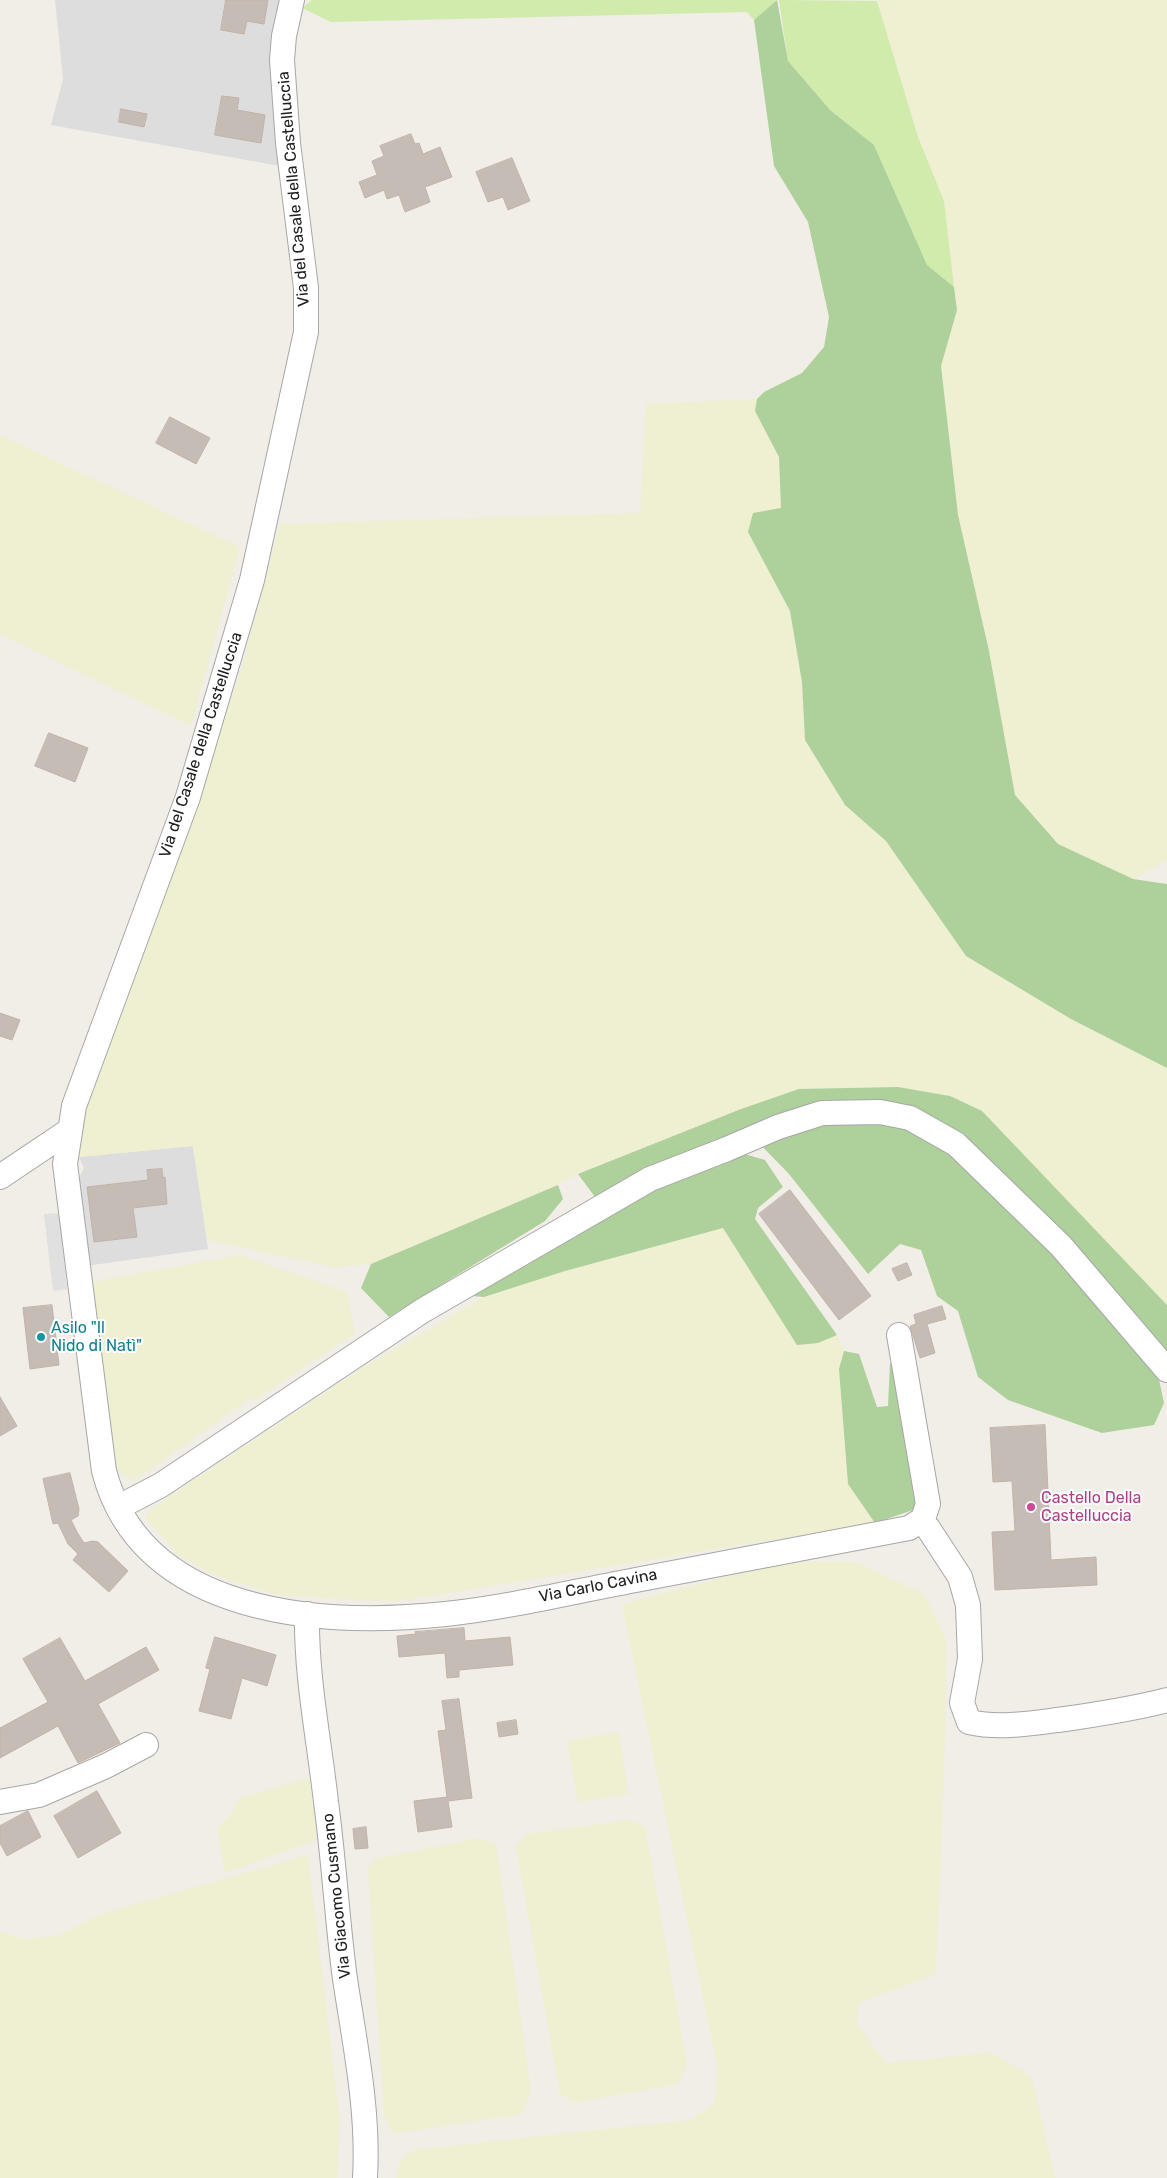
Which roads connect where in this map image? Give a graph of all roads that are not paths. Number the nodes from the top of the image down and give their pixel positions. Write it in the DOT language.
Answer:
graph roads {
  1 [pos="292,0"];
  2 [pos="70,1130"];
  3 [pos="0,1177"];
  4 [pos="899,1335"];
  5 [pos="1167,1370"];
  6 [pos="119,1508"];
  7 [pos="920,1522"];
  8 [pos="307,1614"];
  9 [pos="1167,1700"];
  10 [pos="146,1745"];
  11 [pos="0,1802"];
  12 [pos="365,2178"];
  1 -- 2 [label="street, Via del Casale della Castelluccia"];
  2 -- 3 [label="street"];
  2 -- 6 [label="street, Via del Casale della Castelluccia"];
  4 -- 7 [label="street"];
  5 -- 6 [label="street"];
  6 -- 8 [label="street, Via Carlo Cavina"];
  7 -- 8 [label="street, Via Carlo Cavina"];
  7 -- 9 [label="street"];
  8 -- 12 [label="street, Via Giacomo Cusmano"];
  10 -- 11 [label="street"];
}
